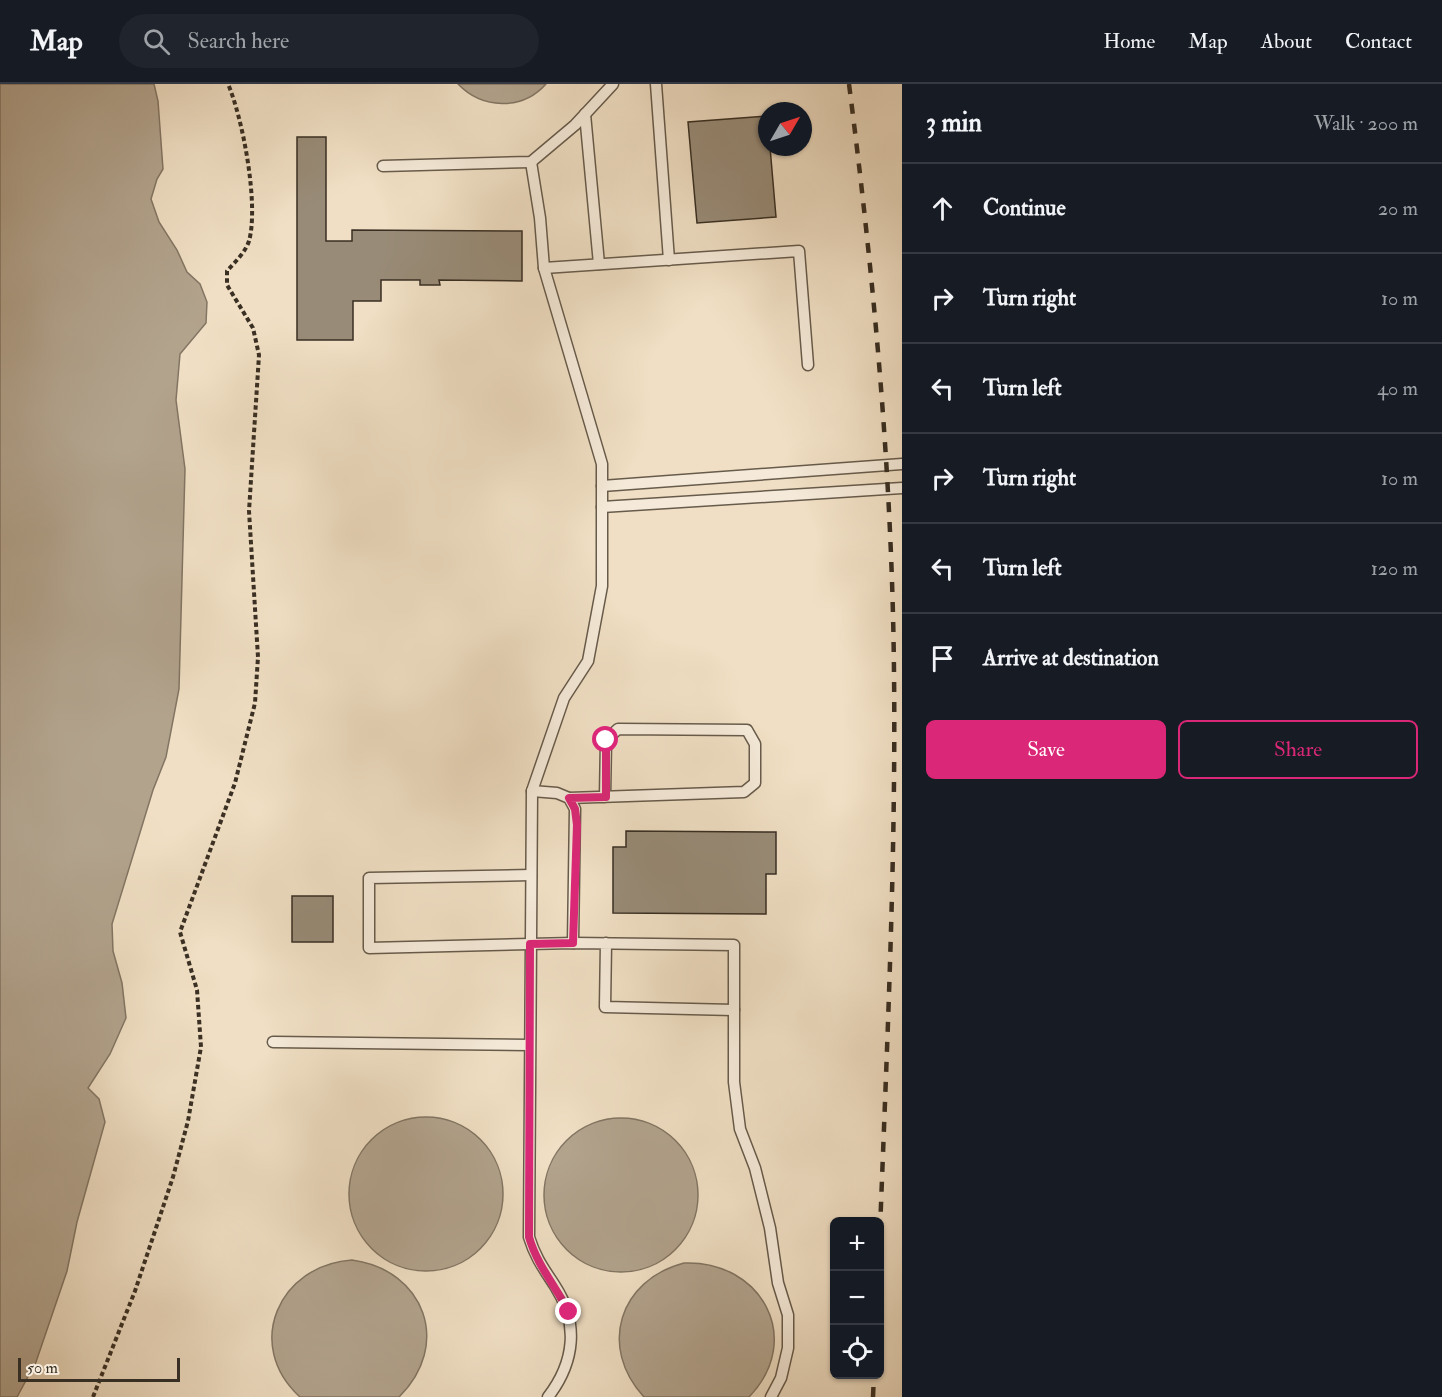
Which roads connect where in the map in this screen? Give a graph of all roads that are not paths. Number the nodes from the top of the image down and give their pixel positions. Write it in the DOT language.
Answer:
graph roads {
  1 [pos="613,84"];
  2 [pos="656,84"];
  3 [pos="585,114"];
  4 [pos="531,162"];
  5 [pos="383,166"];
  6 [pos="669,260"];
  7 [pos="599,264"];
  8 [pos="544,268"];
  9 [pos="808,365"];
  10 [pos="902,464"];
  11 [pos="602,486"];
  12 [pos="902,488"];
  13 [pos="602,507"];
  14 [pos="532,791"];
  15 [pos="606,797"];
  16 [pos="569,798"];
  17 [pos="531,875"];
  18 [pos="573,943"];
  19 [pos="606,943"];
  20 [pos="530,944"];
  21 [pos="734,1010"];
  22 [pos="273,1042"];
  23 [pos="529,1046"];
  24 [pos="548,1397"];
  25 [pos="771,1397"];
  1 -- 3 [label="lane"];
  2 -- 6 [label="lane"];
  3 -- 4 [label="lane"];
  3 -- 7 [label="lane"];
  4 -- 5 [label="lane"];
  4 -- 8 [label="lane"];
  6 -- 7 [label="lane"];
  6 -- 9 [label="lane"];
  7 -- 8 [label="lane"];
  8 -- 11 [label="lane"];
  10 -- 11 [label="lane"];
  11 -- 13 [label="lane"];
  12 -- 13 [label="lane"];
  13 -- 14 [label="lane"];
  14 -- 16 [label="lane"];
  14 -- 17 [label="lane"];
  15 -- 15 [label="lane"];
  15 -- 16 [label="lane"];
  16 -- 18 [label="lane"];
  17 -- 20 [label="lane"];
  17 -- 20 [label="lane"];
  18 -- 19 [label="lane"];
  18 -- 20 [label="lane"];
  19 -- 21 [label="lane"];
  19 -- 21 [label="lane"];
  20 -- 23 [label="lane"];
  21 -- 25 [label="lane"];
  22 -- 23 [label="lane"];
  23 -- 24 [label="lane"];
}
